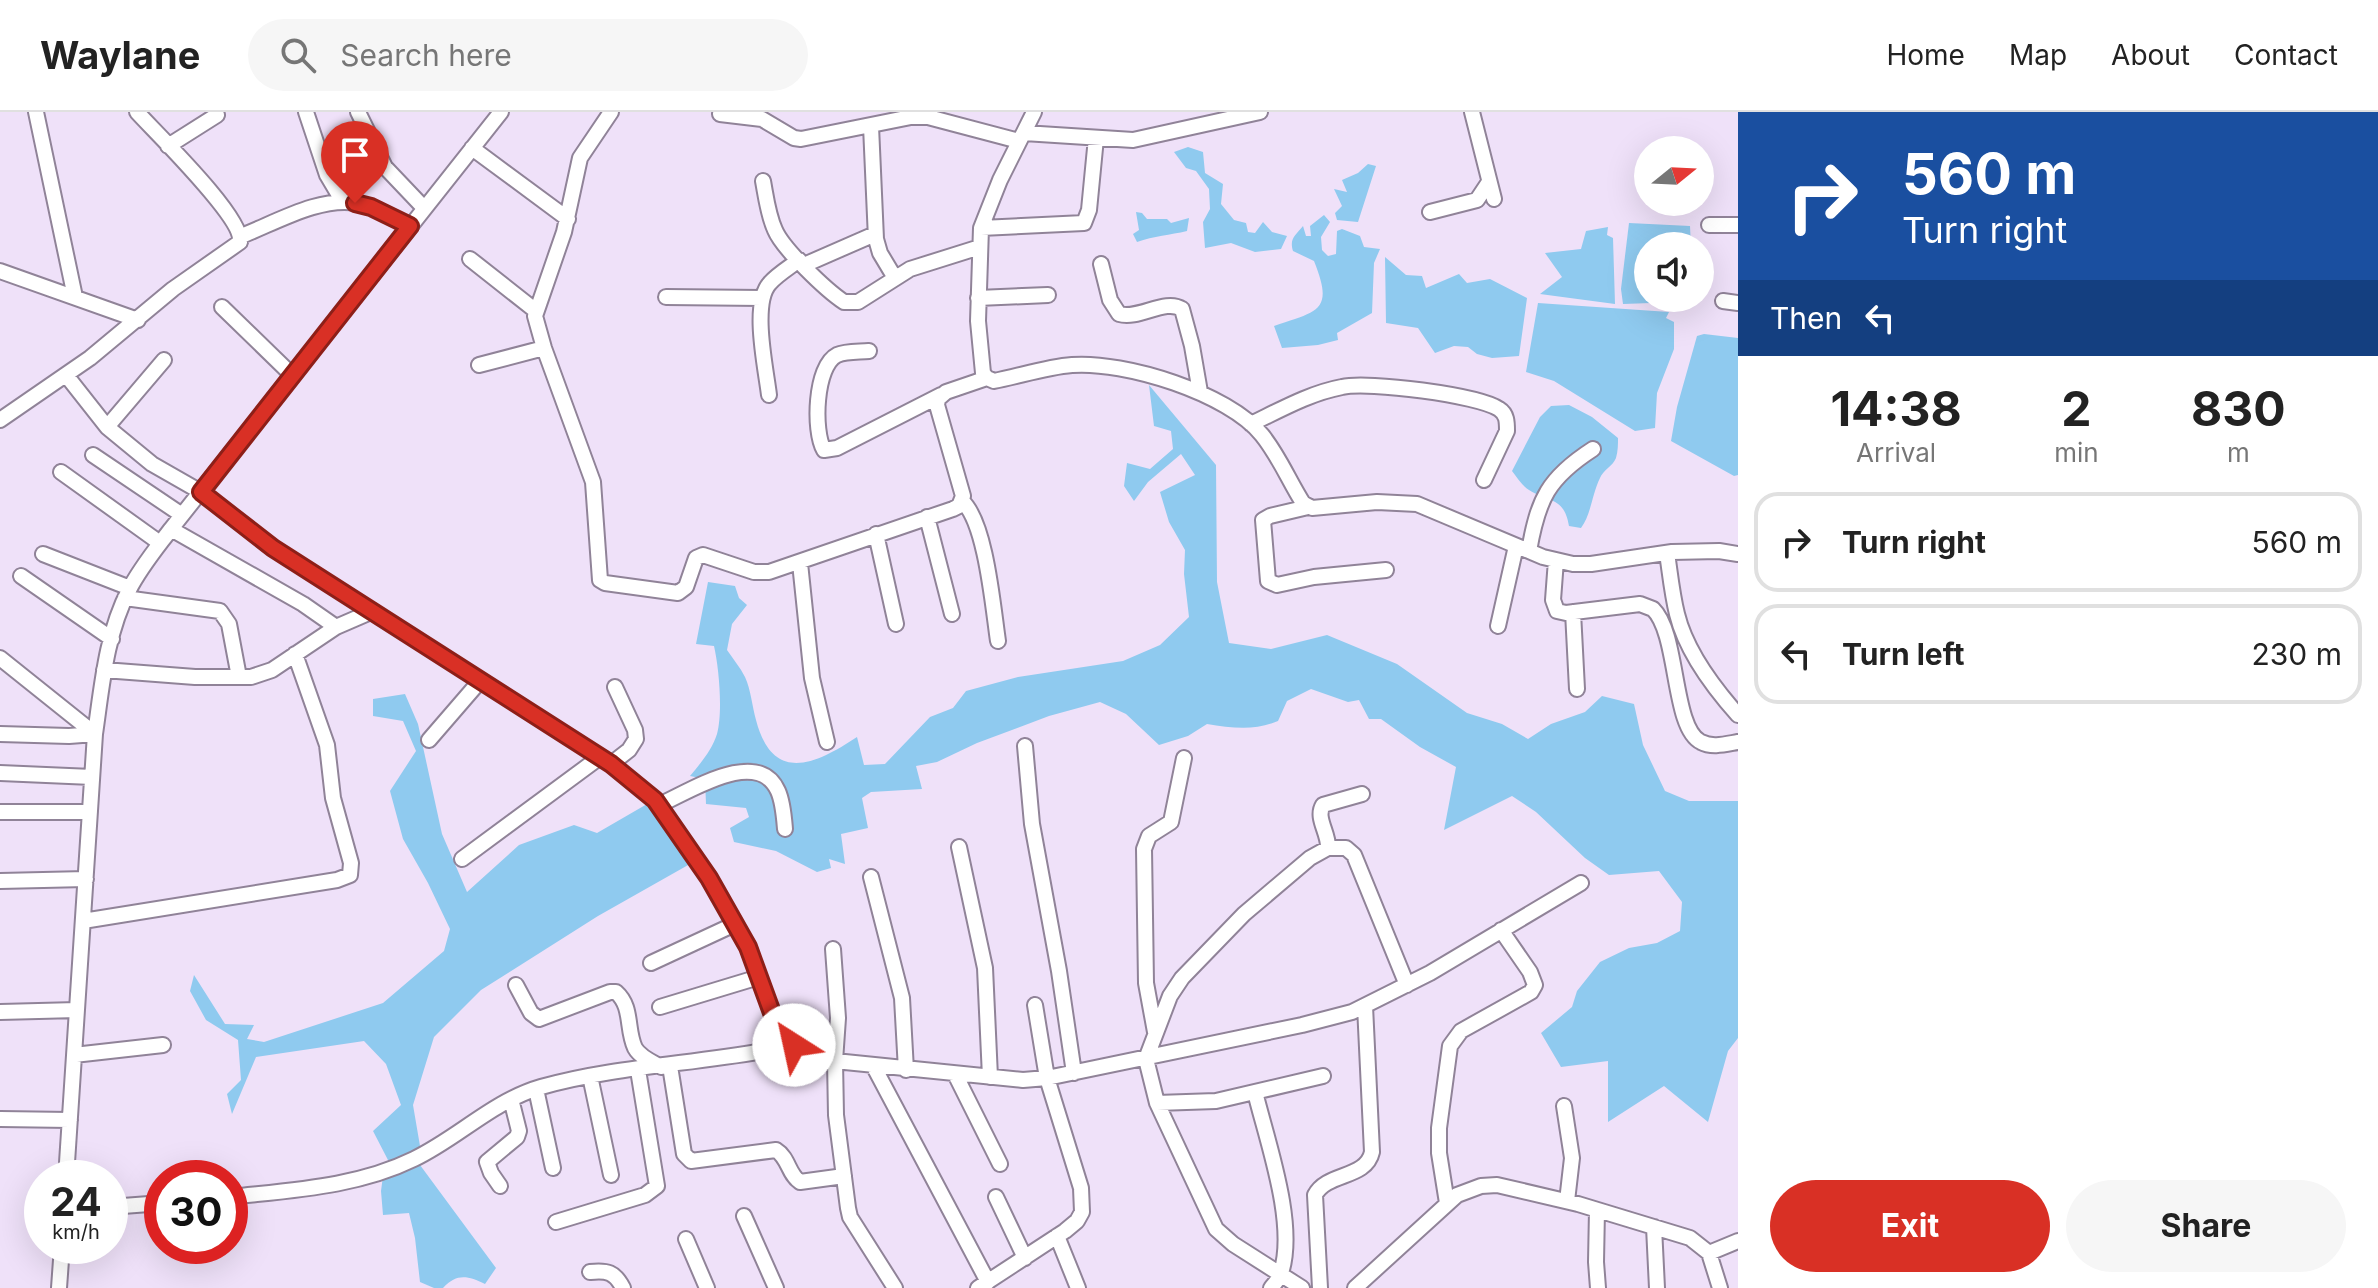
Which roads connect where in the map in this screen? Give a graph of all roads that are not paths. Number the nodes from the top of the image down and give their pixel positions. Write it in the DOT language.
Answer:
graph roads {
  1 [pos="36,112"];
  2 [pos="137,112"];
  3 [pos="306,112"];
  4 [pos="358,112"];
  5 [pos="501,112"];
  6 [pos="611,112"];
  7 [pos="782,112"];
  8 [pos="1034,112"];
  9 [pos="1260,112"];
  10 [pos="1472,112"];
  11 [pos="720,114"];
  12 [pos="217,115"];
  13 [pos="1202,118"];
  14 [pos="871,126"];
  15 [pos="778,128"];
  16 [pos="1022,137"];
  17 [pos="1096,138"];
  18 [pos="168,146"];
  19 [pos="472,148"];
  20 [pos="763,181"];
  21 [pos="1489,182"];
  22 [pos="1494,199"];
  23 [pos="343,202"];
  24 [pos="424,208"];
  25 [pos="1430,212"];
  26 [pos="568,219"];
  27 [pos="1709,225"];
  28 [pos="1738,225"];
  29 [pos="410,226"];
  30 [pos="981,228"];
  31 [pos="875,234"];
  32 [pos="241,236"];
  33 [pos="980,247"];
  34 [pos="470,259"];
  35 [pos="802,262"];
  36 [pos="1101,264"];
  37 [pos="0,271"];
  38 [pos="895,278"];
  39 [pos="1048,295"];
  40 [pos="75,297"];
  41 [pos="666,297"];
  42 [pos="762,298"];
  43 [pos="978,298"];
  44 [pos="222,307"];
  45 [pos="536,311"];
  46 [pos="138,320"];
  47 [pos="544,348"];
  48 [pos="869,351"];
  49 [pos="164,360"];
  50 [pos="479,365"];
  51 [pos="66,375"];
  52 [pos="293,376"];
  53 [pos="987,378"];
  54 [pos="1200,392"];
  55 [pos="769,395"];
  56 [pos="941,395"];
  57 [pos="0,420"];
  58 [pos="1251,424"];
  59 [pos="107,427"];
  60 [pos="1593,449"];
  61 [pos="93,455"];
  62 [pos="61,472"];
  63 [pos="1484,480"];
  64 [pos="201,492"];
  65 [pos="962,501"];
  66 [pos="1308,507"];
  67 [pos="182,515"];
  68 [pos="927,517"];
  69 [pos="171,529"];
  70 [pos="876,534"];
  71 [pos="160,543"];
  72 [pos="1522,548"];
  73 [pos="1667,553"];
  74 [pos="43,554"];
  75 [pos="1738,554"];
  76 [pos="1556,560"];
  77 [pos="800,563"];
  78 [pos="1386,570"];
  79 [pos="21,576"];
  80 [pos="127,593"];
  81 [pos="373,611"];
  82 [pos="1573,612"];
  83 [pos="952,614"];
  84 [pos="896,624"];
  85 [pos="1498,626"];
  86 [pos="336,627"];
  87 [pos="112,639"];
  88 [pos="998,641"];
  89 [pos="295,654"];
  90 [pos="0,658"];
  91 [pos="104,670"];
  92 [pos="239,677"];
  93 [pos="480,681"];
  94 [pos="615,687"];
  95 [pos="1577,689"];
  96 [pos="1738,715"];
  97 [pos="0,734"];
  98 [pos="95,734"];
  99 [pos="429,740"];
  100 [pos="827,742"];
  101 [pos="1738,742"];
  102 [pos="1025,746"];
  103 [pos="1184,758"];
  104 [pos="606,761"];
  105 [pos="0,773"];
  106 [pos="92,777"];
  107 [pos="1362,794"];
  108 [pos="659,805"];
  109 [pos="0,812"];
  110 [pos="90,812"];
  111 [pos="785,829"];
  112 [pos="959,847"];
  113 [pos="1328,848"];
  114 [pos="462,859"];
  115 [pos="871,877"];
  116 [pos="86,879"];
  117 [pos="0,881"];
  118 [pos="1581,883"];
  119 [pos="83,921"];
  120 [pos="735,924"];
  121 [pos="1501,930"];
  122 [pos="833,949"];
  123 [pos="651,963"];
  124 [pos="759,977"];
  125 [pos="516,985"];
  126 [pos="1407,985"];
  127 [pos="1035,1005"];
  128 [pos="1365,1006"];
  129 [pos="660,1007"];
  130 [pos="77,1010"];
  131 [pos="0,1012"];
  132 [pos="1155,1032"];
  133 [pos="163,1045"];
  134 [pos="794,1045"];
  135 [pos="74,1055"];
  136 [pos="1146,1059"];
  137 [pos="835,1061"];
  138 [pos="666,1066"];
  139 [pos="874,1067"];
  140 [pos="638,1070"];
  141 [pos="906,1070"];
  142 [pos="1074,1073"];
  143 [pos="955,1074"];
  144 [pos="590,1076"];
  145 [pos="1323,1076"];
  146 [pos="990,1077"];
  147 [pos="1047,1078"];
  148 [pos="536,1089"];
  149 [pos="1255,1092"];
  150 [pos="511,1099"];
  151 [pos="1157,1103"];
  152 [pos="1564,1106"];
  153 [pos="0,1119"];
  154 [pos="70,1120"];
  155 [pos="67,1160"];
  156 [pos="1000,1164"];
  157 [pos="553,1168"];
  158 [pos="611,1175"];
  159 [pos="844,1176"];
  160 [pos="500,1186"];
  161 [pos="248,1195"];
  162 [pos="996,1197"];
  163 [pos="1567,1201"];
  164 [pos="1447,1203"];
  165 [pos="1597,1210"];
  166 [pos="744,1216"];
  167 [pos="556,1222"];
  168 [pos="1654,1227"];
  169 [pos="1057,1236"];
  170 [pos="686,1239"];
  171 [pos="1738,1241"];
  172 [pos="1709,1253"];
  173 [pos="1025,1258"];
  174 [pos="61,1264"];
  175 [pos="590,1272"];
  176 [pos="1281,1275"];
  177 [pos="983,1285"];
  178 [pos="59,1288"];
  179 [pos="623,1288"];
  180 [pos="707,1288"];
  181 [pos="776,1288"];
  182 [pos="895,1288"];
  183 [pos="1078,1288"];
  184 [pos="1271,1288"];
  185 [pos="1302,1288"];
  186 [pos="1320,1288"];
  187 [pos="1355,1288"];
  188 [pos="1598,1288"];
  189 [pos="1657,1288"];
  190 [pos="1720,1288"];
  1 -- 40 [label="street"];
  2 -- 18 [label="street"];
  3 -- 23 [label="street"];
  4 -- 24 [label="street"];
  5 -- 19 [label="street"];
  6 -- 26 [label="street"];
  7 -- 15 [label="street"];
  8 -- 16 [label="street"];
  9 -- 13 [label="street"];
  10 -- 21 [label="street"];
  11 -- 15 [label="street"];
  12 -- 18 [label="street"];
  13 -- 17 [label="street"];
  14 -- 15 [label="street"];
  14 -- 16 [label="street"];
  14 -- 31 [label="street"];
  16 -- 17 [label="street"];
  16 -- 30 [label="street"];
  17 -- 30 [label="street"];
  18 -- 32 [label="street"];
  19 -- 24 [label="street"];
  19 -- 26 [label="street"];
  20 -- 35 [label="street"];
  21 -- 22 [label="street"];
  21 -- 25 [label="street"];
  23 -- 29 [label="street"];
  23 -- 32 [label="street"];
  24 -- 29 [label="street"];
  26 -- 45 [label="street"];
  27 -- 28 [label="street"];
  29 -- 52 [label="street"];
  30 -- 33 [label="street"];
  31 -- 35 [label="street"];
  31 -- 38 [label="street"];
  32 -- 46 [label="street"];
  33 -- 38 [label="street"];
  33 -- 43 [label="street"];
  34 -- 45 [label="street"];
  35 -- 38 [label="street"];
  35 -- 42 [label="street"];
  36 -- 54 [label="street"];
  37 -- 40 [label="street"];
  39 -- 43 [label="street"];
  40 -- 46 [label="street"];
  41 -- 42 [label="street"];
  42 -- 55 [label="street"];
  43 -- 53 [label="street"];
  44 -- 52 [label="street"];
  45 -- 47 [label="street"];
  46 -- 51 [label="street"];
  47 -- 50 [label="street"];
  47 -- 77 [label="street"];
  48 -- 56 [label="street"];
  49 -- 59 [label="street"];
  51 -- 57 [label="street"];
  51 -- 59 [label="street"];
  52 -- 64 [label="street"];
  53 -- 54 [label="street"];
  53 -- 56 [label="street"];
  54 -- 58 [label="street"];
  56 -- 65 [label="street"];
  58 -- 63 [label="street"];
  58 -- 66 [label="street"];
  59 -- 64 [label="street"];
  60 -- 72 [label="street"];
  61 -- 67 [label="street"];
  62 -- 71 [label="street"];
  64 -- 67 [label="street"];
  64 -- 81 [label="street"];
  65 -- 68 [label="street"];
  65 -- 88 [label="street"];
  66 -- 72 [label="street"];
  66 -- 78 [label="street"];
  67 -- 69 [label="street"];
  68 -- 70 [label="street"];
  68 -- 83 [label="street"];
  69 -- 71 [label="street"];
  69 -- 86 [label="street"];
  70 -- 77 [label="street"];
  70 -- 84 [label="street"];
  71 -- 80 [label="street"];
  72 -- 76 [label="street"];
  72 -- 85 [label="street"];
  73 -- 75 [label="street"];
  73 -- 76 [label="street"];
  73 -- 96 [label="street"];
  74 -- 80 [label="street"];
  76 -- 82 [label="street"];
  77 -- 100 [label="street"];
  79 -- 87 [label="street"];
  80 -- 87 [label="street"];
  80 -- 92 [label="street"];
  81 -- 86 [label="street"];
  81 -- 93 [label="street"];
  82 -- 95 [label="street"];
  82 -- 101 [label="street"];
  86 -- 89 [label="street"];
  87 -- 91 [label="street"];
  89 -- 92 [label="street"];
  89 -- 119 [label="street"];
  90 -- 98 [label="street"];
  91 -- 92 [label="street"];
  91 -- 98 [label="street"];
  93 -- 99 [label="street"];
  93 -- 104 [label="street"];
  94 -- 104 [label="street"];
  97 -- 98 [label="street"];
  98 -- 106 [label="street"];
  102 -- 142 [label="street"];
  103 -- 132 [label="street"];
  104 -- 108 [label="street"];
  104 -- 114 [label="street"];
  105 -- 106 [label="street"];
  106 -- 110 [label="street"];
  107 -- 113 [label="street"];
  108 -- 111 [label="street"];
  108 -- 120 [label="street"];
  109 -- 110 [label="street"];
  110 -- 116 [label="street"];
  112 -- 146 [label="street"];
  113 -- 126 [label="street"];
  113 -- 132 [label="street"];
  115 -- 141 [label="street"];
  116 -- 117 [label="street"];
  116 -- 119 [label="street"];
  118 -- 121 [label="street"];
  119 -- 130 [label="street"];
  120 -- 123 [label="street"];
  120 -- 124 [label="street"];
  121 -- 126 [label="street"];
  121 -- 164 [label="street"];
  122 -- 137 [label="street"];
  124 -- 129 [label="street"];
  124 -- 134 [label="street"];
  125 -- 138 [label="street"];
  126 -- 128 [label="street"];
  127 -- 147 [label="street"];
  128 -- 136 [label="street"];
  128 -- 186 [label="street"];
  130 -- 131 [label="street"];
  130 -- 135 [label="street"];
  132 -- 136 [label="street"];
  133 -- 135 [label="street"];
  134 -- 137 [label="street"];
  134 -- 138 [label="street"];
  135 -- 154 [label="street"];
  136 -- 142 [label="street"];
  136 -- 151 [label="street"];
  137 -- 139 [label="street"];
  137 -- 159 [label="street"];
  138 -- 140 [label="street"];
  138 -- 159 [label="street"];
  139 -- 141 [label="street"];
  139 -- 177 [label="street"];
  140 -- 144 [label="street"];
  140 -- 167 [label="street"];
  141 -- 143 [label="street"];
  142 -- 147 [label="street"];
  143 -- 146 [label="street"];
  143 -- 156 [label="street"];
  144 -- 148 [label="street"];
  144 -- 158 [label="street"];
  145 -- 149 [label="street"];
  146 -- 147 [label="street"];
  147 -- 169 [label="street"];
  148 -- 150 [label="street"];
  148 -- 157 [label="street"];
  149 -- 151 [label="street"];
  149 -- 176 [label="street"];
  150 -- 160 [label="street"];
  150 -- 161 [label="street"];
  151 -- 176 [label="street"];
  152 -- 163 [label="street"];
  153 -- 154 [label="street"];
  154 -- 155 [label="street"];
  159 -- 182 [label="street"];
  162 -- 173 [label="street"];
  163 -- 164 [label="street"];
  163 -- 165 [label="street"];
  164 -- 187 [label="street"];
  165 -- 168 [label="street"];
  165 -- 188 [label="street"];
  166 -- 181 [label="street"];
  168 -- 172 [label="street"];
  168 -- 189 [label="street"];
  169 -- 173 [label="street"];
  169 -- 183 [label="street"];
  170 -- 180 [label="street"];
  171 -- 172 [label="street"];
  172 -- 190 [label="street"];
  173 -- 177 [label="street"];
  174 -- 178 [label="street"];
  175 -- 179 [label="street"];
  176 -- 184 [label="street"];
  176 -- 185 [label="street"];
}
